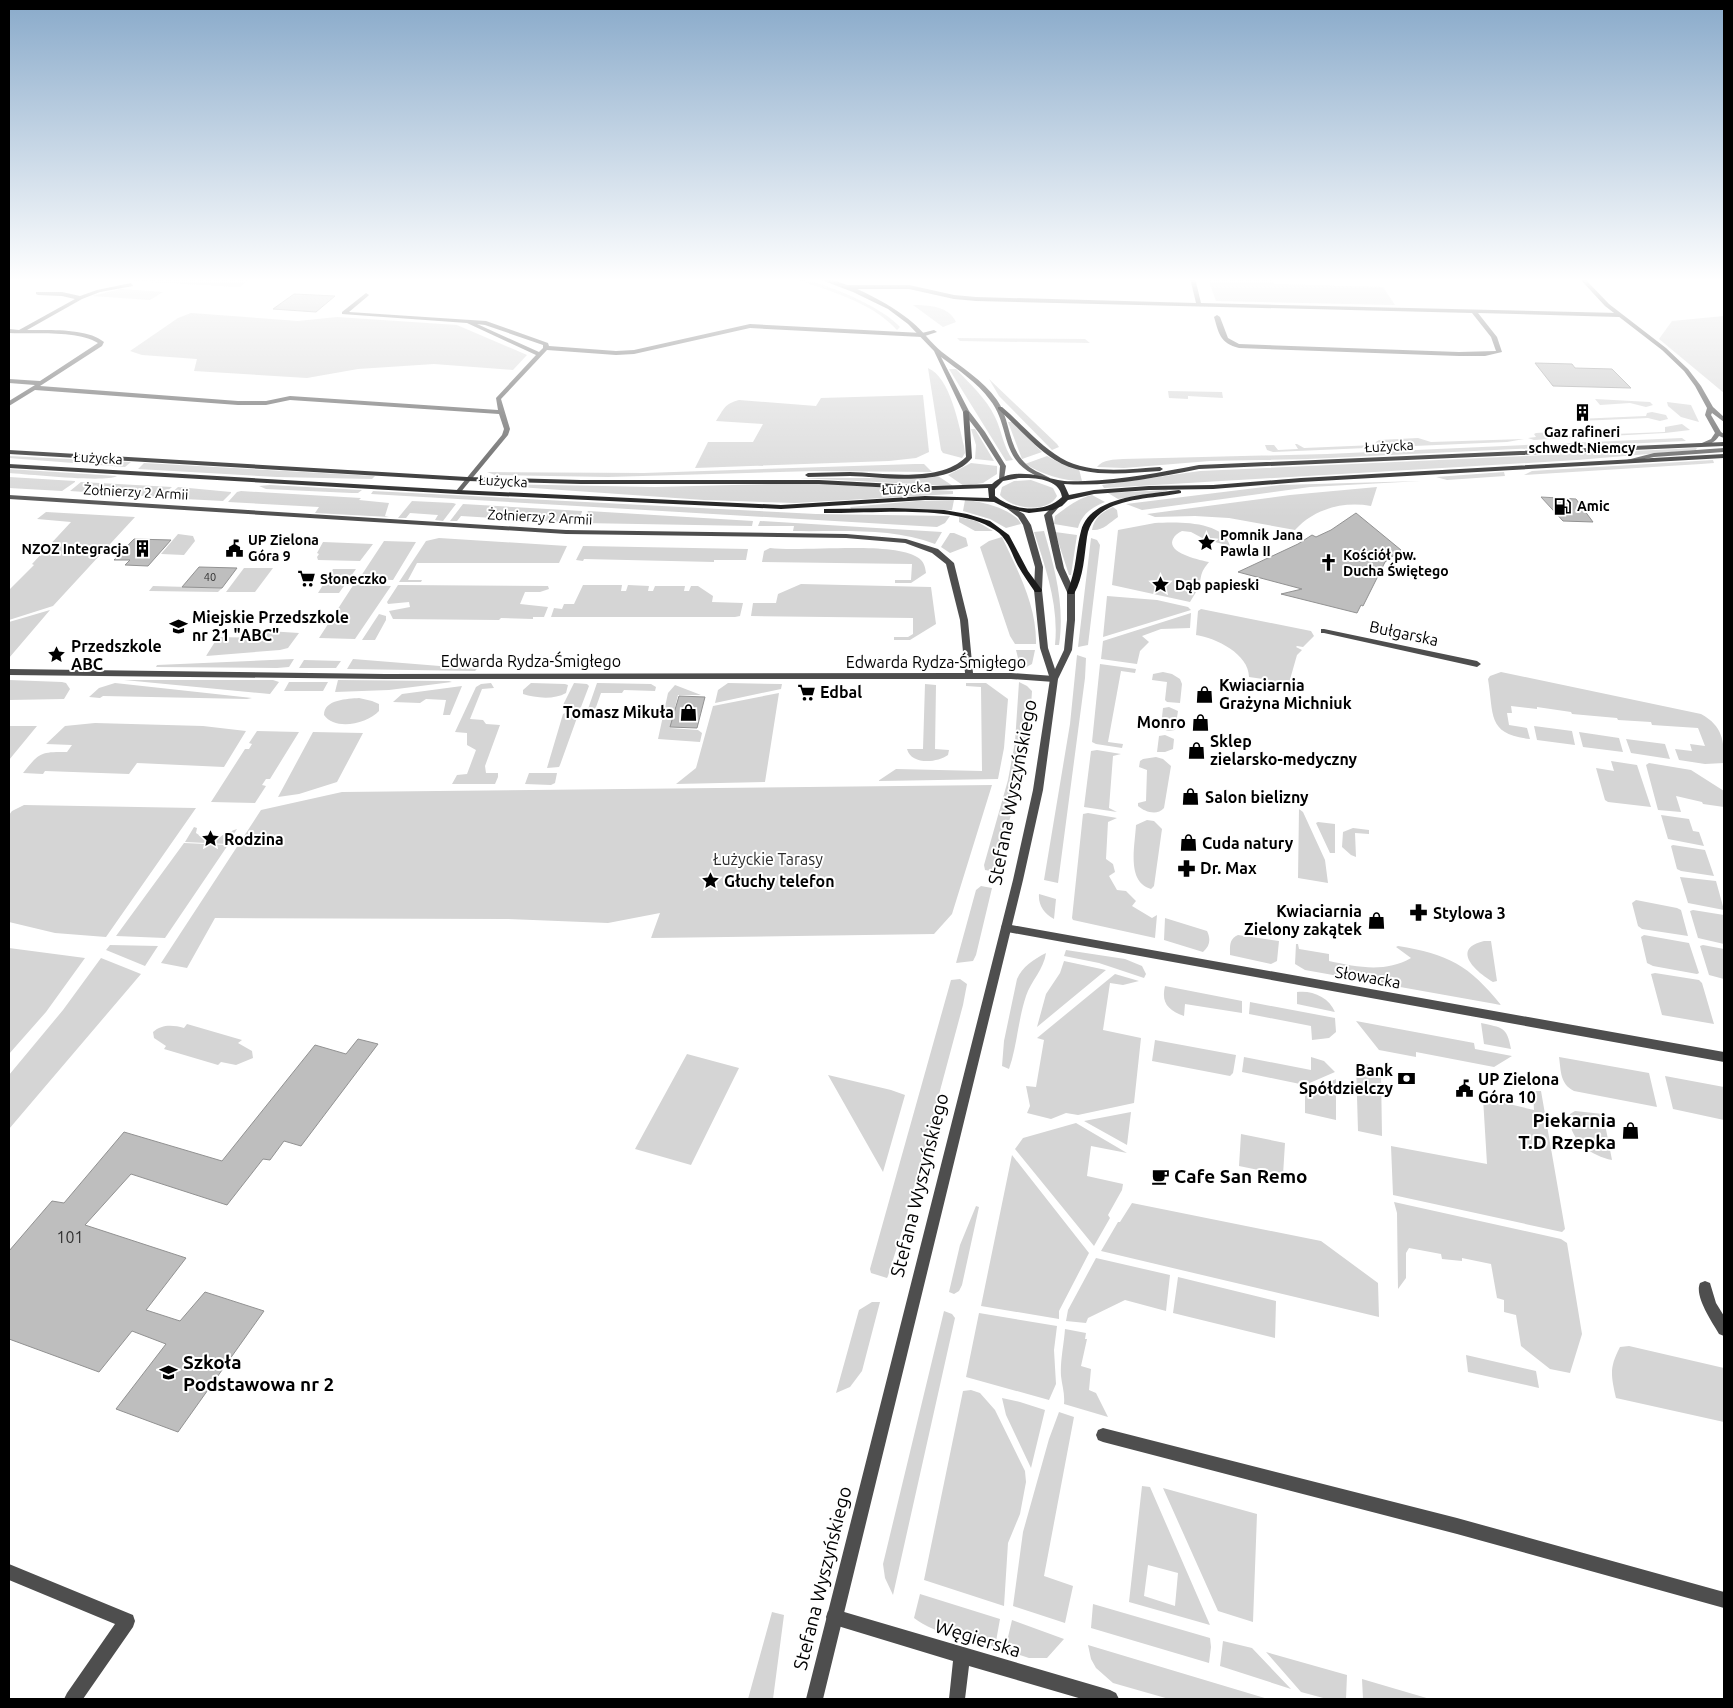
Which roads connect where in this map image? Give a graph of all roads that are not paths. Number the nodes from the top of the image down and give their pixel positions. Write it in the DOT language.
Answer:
graph roads {
  1 [pos="81,358"];
  2 [pos="535,358"];
  3 [pos="939,358"];
  4 [pos="947,358"];
  5 [pos="1673,358"];
  6 [pos="9,381"];
  7 [pos="37,386"];
  8 [pos="9,404"];
  9 [pos="1000,408"];
  10 [pos="1710,408"];
  11 [pos="503,412"];
  12 [pos="966,412"];
  13 [pos="1724,420"];
  14 [pos="1721,434"];
  15 [pos="1704,444"];
  16 [pos="1724,444"];
  17 [pos="1724,450"];
  18 [pos="9,452"];
  19 [pos="1724,456"];
  20 [pos="1626,461"];
  21 [pos="9,466"];
  22 [pos="1199,467"];
  23 [pos="467,479"];
  24 [pos="1048,479"];
  25 [pos="1001,480"];
  26 [pos="751,481"];
  27 [pos="1056,482"];
  28 [pos="992,486"];
  29 [pos="1213,487"];
  30 [pos="458,492"];
  31 [pos="9,497"];
  32 [pos="1066,498"];
  33 [pos="996,500"];
  34 [pos="1007,506"];
  35 [pos="1054,507"];
  36 [pos="781,508"];
  37 [pos="1038,590"];
  38 [pos="1071,592"];
  39 [pos="1324,631"];
  40 [pos="1477,664"];
  41 [pos="9,672"];
  42 [pos="969,675"];
  43 [pos="1054,679"];
  44 [pos="1006,928"];
  45 [pos="1724,1057"];
  46 [pos="1705,1287"];
  47 [pos="1724,1329"];
  48 [pos="1103,1435"];
  49 [pos="9,1572"];
  50 [pos="1724,1600"];
  51 [pos="834,1617"];
  52 [pos="962,1655"];
  53 [pos="73,1699"];
  54 [pos="814,1699"];
  55 [pos="957,1699"];
  56 [pos="1110,1699"];
  1 -- 7 [label="street"];
  2 -- 11 [label="street"];
  3 -- 12 [label="street"];
  4 -- 9 [label="street"];
  5 -- 10 [label="street"];
  6 -- 7 [label="street"];
  7 -- 8 [label="street"];
  7 -- 11 [label="street"];
  9 -- 22 [label="main road"];
  9 -- 24 [label="street"];
  10 -- 13 [label="street"];
  10 -- 14 [label="street"];
  11 -- 23 [label="street"];
  12 -- 25 [label="street"];
  12 -- 26 [label="main road"];
  14 -- 15 [label="street"];
  15 -- 16 [label="main road, Łużycka"];
  15 -- 22 [label="main road, Łużycka"];
  17 -- 20 [label="street"];
  18 -- 23 [label="main road, Łużycka"];
  19 -- 20 [label="main road, Łużycka"];
  20 -- 29 [label="main road, Łużycka"];
  21 -- 30 [label="main road, Łużycka"];
  22 -- 27 [label="main road, Łużycka"];
  23 -- 26 [label="main road, Łużycka"];
  23 -- 30 [label="street"];
  24 -- 25 [label="main road, Łużycka"];
  24 -- 27 [label="main road, Łużycka"];
  25 -- 28 [label="main road"];
  26 -- 28 [label="main road, Łużycka"];
  27 -- 32 [label="main road"];
  28 -- 33 [label="main road"];
  29 -- 32 [label="main road, Łużycka"];
  29 -- 38 [label="main road"];
  30 -- 36 [label="main road, Łużycka"];
  31 -- 42 [label="street, Żołnierzy 2 Armii"];
  32 -- 35 [label="main road"];
  33 -- 34 [label="main road"];
  33 -- 36 [label="main road, Łużycka"];
  34 -- 35 [label="main road"];
  34 -- 37 [label="street, Stefana Wyszyńskiego"];
  35 -- 38 [label="street, Stefana Wyszyńskiego"];
  36 -- 37 [label="main road"];
  37 -- 43 [label="street, Stefana Wyszyńskiego"];
  38 -- 43 [label="street, Stefana Wyszyńskiego"];
  39 -- 40 [label="street, Bułgarska"];
  41 -- 42 [label="street, Edwarda Rydza-Śmigłego"];
  42 -- 43 [label="street, Edwarda Rydza-Śmigłego"];
  43 -- 44 [label="street, Stefana Wyszyńskiego"];
  44 -- 45 [label="street, Słowacka"];
  44 -- 51 [label="street, Stefana Wyszyńskiego"];
  46 -- 47 [label="street"];
  48 -- 50 [label="street"];
  49 -- 53 [label="street"];
  51 -- 52 [label="street, Węgierska"];
  51 -- 54 [label="street, Stefana Wyszyńskiego"];
  52 -- 55 [label="street"];
  52 -- 56 [label="street, Węgierska"];
}
